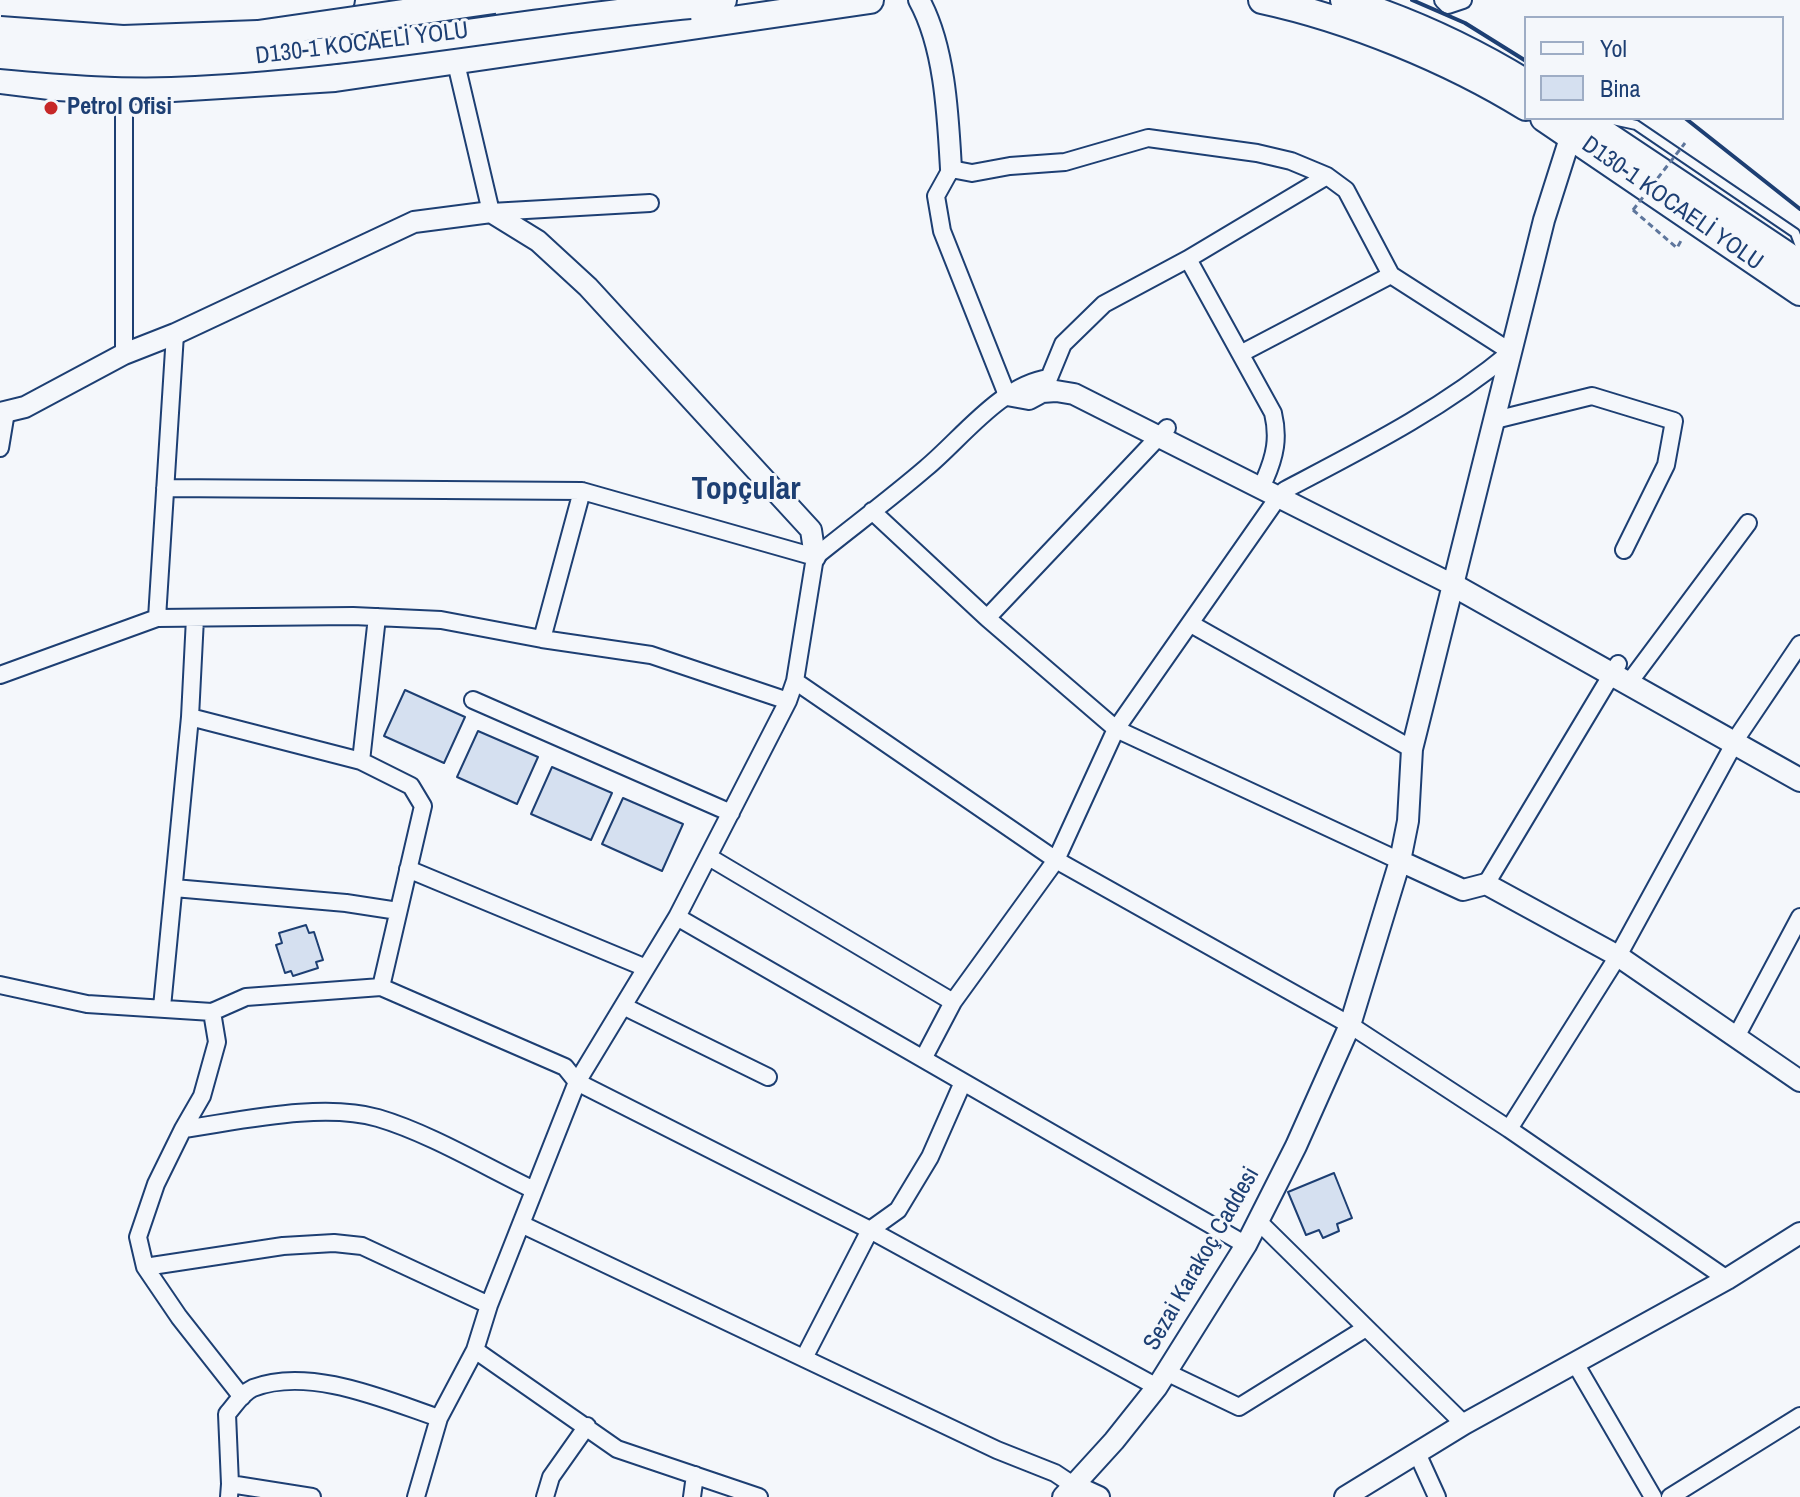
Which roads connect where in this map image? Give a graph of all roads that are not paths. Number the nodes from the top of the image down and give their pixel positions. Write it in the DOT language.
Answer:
graph roads {
  1 [pos="341,0"];
  2 [pos="494,0"];
  3 [pos="723,0"];
  4 [pos="870,0"];
  5 [pos="919,0"];
  6 [pos="1262,0"];
  7 [pos="1344,0"];
  8 [pos="1443,0"];
  9 [pos="1463,0"];
  10 [pos="0,7"];
  11 [pos="50,11"];
  12 [pos="0,30"];
  13 [pos="0,55"];
  14 [pos="455,59"];
  15 [pos="0,80"];
  16 [pos="1524,82"];
  17 [pos="37,85"];
  18 [pos="124,91"];
  19 [pos="1524,106"];
  20 [pos="1552,120"];
  21 [pos="1613,120"];
  22 [pos="1576,126"];
  23 [pos="951,169"];
  24 [pos="1327,176"];
  25 [pos="650,203"];
  26 [pos="491,212"];
  27 [pos="1800,246"];
  28 [pos="1188,259"];
  29 [pos="1800,264"];
  30 [pos="1391,275"];
  31 [pos="1800,292"];
  32 [pos="175,334"];
  33 [pos="1511,352"];
  34 [pos="1242,353"];
  35 [pos="124,354"];
  36 [pos="1049,378"];
  37 [pos="1007,395"];
  38 [pos="3,413"];
  39 [pos="1495,420"];
  40 [pos="1163,432"];
  41 [pos="0,448"];
  42 [pos="1265,479"];
  43 [pos="165,488"];
  44 [pos="582,491"];
  45 [pos="1282,493"];
  46 [pos="872,511"];
  47 [pos="1748,523"];
  48 [pos="1624,550"];
  49 [pos="815,557"];
  50 [pos="1454,580"];
  51 [pos="377,617"];
  52 [pos="157,618"];
  53 [pos="195,618"];
  54 [pos="987,618"];
  55 [pos="1191,624"];
  56 [pos="542,639"];
  57 [pos="1800,644"];
  58 [pos="1623,674"];
  59 [pos="0,675"];
  60 [pos="795,681"];
  61 [pos="473,700"];
  62 [pos="788,701"];
  63 [pos="190,717"];
  64 [pos="1116,729"];
  65 [pos="1737,738"];
  66 [pos="1412,749"];
  67 [pos="361,761"];
  68 [pos="1800,766"];
  69 [pos="1800,780"];
  70 [pos="731,813"];
  71 [pos="709,857"];
  72 [pos="1056,860"];
  73 [pos="1400,861"];
  74 [pos="408,869"];
  75 [pos="1486,884"];
  76 [pos="174,888"];
  77 [pos="398,911"];
  78 [pos="677,917"];
  79 [pos="1800,917"];
  80 [pos="1618,956"];
  81 [pos="646,968"];
  82 [pos="0,985"];
  83 [pos="381,987"];
  84 [pos="953,1002"];
  85 [pos="623,1006"];
  86 [pos="162,1007"];
  87 [pos="212,1012"];
  88 [pos="1350,1025"];
  89 [pos="1736,1037"];
  90 [pos="923,1059"];
  91 [pos="768,1077"];
  92 [pos="1800,1081"];
  93 [pos="577,1082"];
  94 [pos="963,1082"];
  95 [pos="183,1129"];
  96 [pos="1509,1129"];
  97 [pos="534,1190"];
  98 [pos="1259,1222"];
  99 [pos="521,1224"];
  100 [pos="870,1230"];
  101 [pos="1800,1233"];
  102 [pos="1246,1245"];
  103 [pos="145,1267"];
  104 [pos="1727,1279"];
  105 [pos="489,1305"];
  106 [pos="1366,1328"];
  107 [pos="475,1350"];
  108 [pos="804,1358"];
  109 [pos="1575,1363"];
  110 [pos="1161,1380"];
  111 [pos="242,1397"];
  112 [pos="1800,1416"];
  113 [pos="439,1418"];
  114 [pos="1464,1424"];
  115 [pos="587,1426"];
  116 [pos="1417,1453"];
  117 [pos="695,1475"];
  118 [pos="229,1491"];
  119 [pos="1068,1491"];
  120 [pos="312,1497"];
  121 [pos="416,1497"];
  122 [pos="545,1497"];
  123 [pos="692,1497"];
  124 [pos="759,1497"];
  125 [pos="1099,1497"];
  126 [pos="1345,1497"];
  127 [pos="1437,1497"];
  128 [pos="1653,1497"];
  129 [pos="1670,1497"];
  1 -- 11 [label="highway"];
  2 -- 12 [label="highway, bridge"];
  3 -- 13 [label="highway, D130-1 KOCAELİ YOLU, bridge"];
  4 -- 14 [label="highway"];
  5 -- 23 [label="street"];
  6 -- 19 [label="highway"];
  7 -- 16 [label="highway"];
  8 -- 9 [label="street"];
  10 -- 11 [label="highway"];
  11 -- 17 [label="highway"];
  14 -- 18 [label="highway"];
  14 -- 26 [label="street"];
  15 -- 17 [label="highway"];
  17 -- 18 [label="highway"];
  18 -- 35 [label="street"];
  20 -- 22 [label="highway, D130-1 KOCAELİ YOLU"];
  21 -- 27 [label="lane"];
  22 -- 29 [label="highway"];
  22 -- 31 [label="highway, D130-1 KOCAELİ YOLU"];
  22 -- 33 [label="street, Sezai Karakoç Caddesi"];
  23 -- 24 [label="street"];
  23 -- 37 [label="street"];
  24 -- 28 [label="street"];
  24 -- 30 [label="street"];
  25 -- 26 [label="street"];
  26 -- 32 [label="street"];
  26 -- 49 [label="street"];
  28 -- 34 [label="street"];
  28 -- 36 [label="street"];
  30 -- 33 [label="street"];
  30 -- 34 [label="street"];
  32 -- 35 [label="street"];
  32 -- 43 [label="street"];
  33 -- 39 [label="street, Sezai Karakoç Caddesi"];
  33 -- 45 [label="street"];
  34 -- 42 [label="street"];
  35 -- 38 [label="street"];
  36 -- 37 [label="street"];
  36 -- 40 [label="street"];
  37 -- 40 [label="street"];
  37 -- 46 [label="street"];
  38 -- 41 [label="street"];
  39 -- 48 [label="street"];
  39 -- 50 [label="street, Sezai Karakoç Caddesi"];
  40 -- 42 [label="street"];
  40 -- 45 [label="street"];
  40 -- 54 [label="street"];
  42 -- 45 [label="street"];
  43 -- 44 [label="street"];
  43 -- 52 [label="street"];
  44 -- 49 [label="street"];
  44 -- 56 [label="street"];
  45 -- 50 [label="street"];
  45 -- 55 [label="street"];
  46 -- 49 [label="street"];
  46 -- 54 [label="street"];
  47 -- 58 [label="street"];
  49 -- 60 [label="street"];
  50 -- 58 [label="main road"];
  50 -- 66 [label="street, Sezai Karakoç Caddesi"];
  51 -- 53 [label="street"];
  51 -- 56 [label="street"];
  51 -- 67 [label="street"];
  52 -- 53 [label="street"];
  52 -- 59 [label="street"];
  53 -- 63 [label="street"];
  54 -- 64 [label="street"];
  55 -- 64 [label="street"];
  55 -- 66 [label="street"];
  56 -- 62 [label="street"];
  57 -- 65 [label="street"];
  58 -- 65 [label="main road"];
  58 -- 75 [label="street"];
  60 -- 62 [label="street"];
  60 -- 72 [label="street"];
  61 -- 70 [label="street"];
  62 -- 70 [label="street"];
  63 -- 67 [label="street"];
  63 -- 76 [label="street"];
  64 -- 72 [label="street"];
  64 -- 73 [label="street"];
  65 -- 68 [label="main road"];
  65 -- 69 [label="main road"];
  65 -- 80 [label="street"];
  66 -- 73 [label="street, Sezai Karakoç Caddesi"];
  67 -- 74 [label="street"];
  70 -- 71 [label="street"];
  71 -- 78 [label="street"];
  71 -- 84 [label="street"];
  72 -- 84 [label="street"];
  72 -- 88 [label="street"];
  73 -- 75 [label="street"];
  73 -- 88 [label="street, Sezai Karakoç Caddesi"];
  74 -- 77 [label="street"];
  74 -- 81 [label="street"];
  75 -- 80 [label="street"];
  76 -- 77 [label="street"];
  76 -- 86 [label="street"];
  77 -- 83 [label="street"];
  78 -- 81 [label="street"];
  78 -- 90 [label="street"];
  79 -- 89 [label="street"];
  80 -- 89 [label="street"];
  80 -- 96 [label="street"];
  81 -- 85 [label="street"];
  82 -- 86 [label="street"];
  83 -- 87 [label="street"];
  83 -- 93 [label="street"];
  84 -- 90 [label="street"];
  85 -- 91 [label="street"];
  85 -- 93 [label="street"];
  86 -- 87 [label="street"];
  87 -- 95 [label="street"];
  88 -- 96 [label="street"];
  88 -- 98 [label="street, Sezai Karakoç Caddesi"];
  89 -- 92 [label="street"];
  90 -- 94 [label="street"];
  93 -- 97 [label="street"];
  93 -- 100 [label="street"];
  94 -- 100 [label="street"];
  94 -- 102 [label="street"];
  95 -- 97 [label="street"];
  95 -- 103 [label="street"];
  96 -- 104 [label="street"];
  97 -- 99 [label="street"];
  98 -- 102 [label="street, Sezai Karakoç Caddesi"];
  98 -- 106 [label="street"];
  99 -- 105 [label="street"];
  99 -- 108 [label="street"];
  100 -- 108 [label="street"];
  100 -- 110 [label="street"];
  101 -- 104 [label="street"];
  102 -- 110 [label="street, Sezai Karakoç Caddesi"];
  103 -- 105 [label="street"];
  103 -- 111 [label="street"];
  104 -- 109 [label="street"];
  105 -- 107 [label="street"];
  106 -- 110 [label="street"];
  106 -- 114 [label="street"];
  107 -- 113 [label="street"];
  107 -- 115 [label="street"];
  108 -- 119 [label="street"];
  109 -- 114 [label="street"];
  109 -- 128 [label="street"];
  110 -- 119 [label="street, Sezai Karakoç Caddesi"];
  111 -- 113 [label="street"];
  111 -- 118 [label="street"];
  112 -- 129 [label="street"];
  113 -- 121 [label="street"];
  114 -- 116 [label="street"];
  115 -- 117 [label="street"];
  115 -- 122 [label="street"];
  116 -- 126 [label="street"];
  116 -- 127 [label="street"];
  117 -- 123 [label="street"];
  117 -- 124 [label="street"];
  118 -- 120 [label="street"];
  119 -- 125 [label="street"];
}
